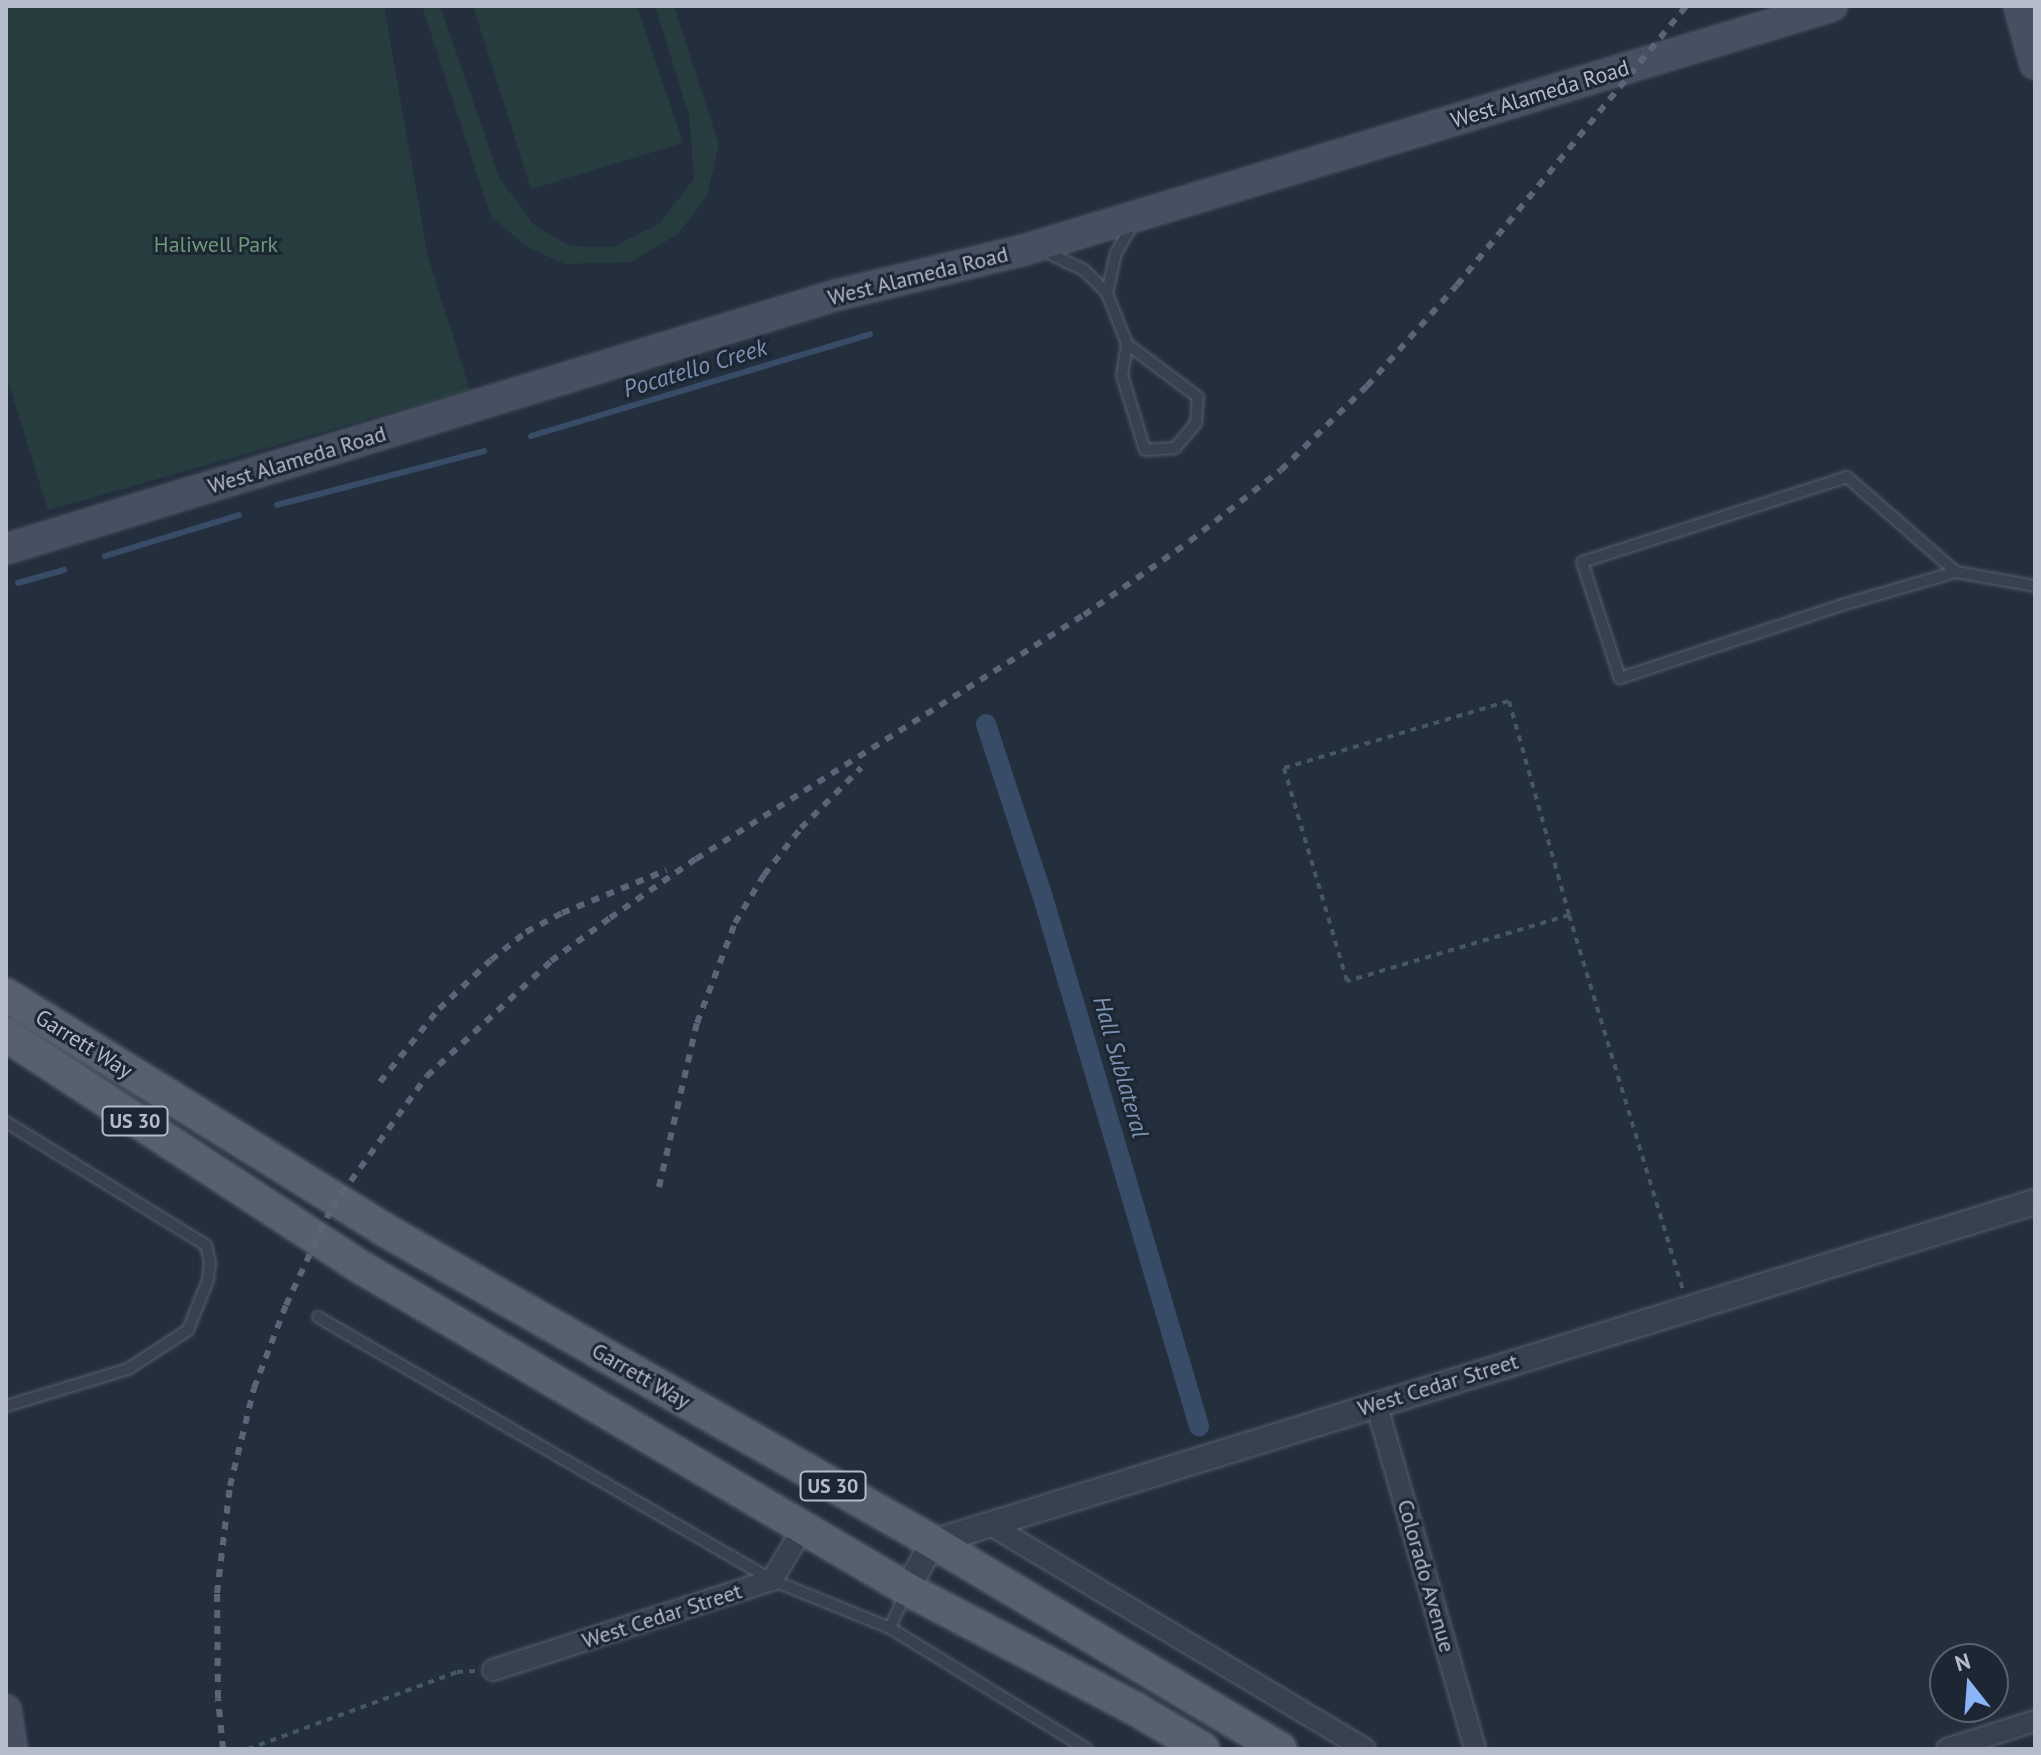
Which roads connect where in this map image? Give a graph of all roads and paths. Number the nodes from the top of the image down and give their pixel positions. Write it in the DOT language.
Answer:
graph roads {
  1 [pos="1832,6"];
  2 [pos="2019,6"];
  3 [pos="2035,64"];
  4 [pos="1142,215"];
  5 [pos="1034,247"];
  6 [pos="1107,293"];
  7 [pos="1127,344"];
  8 [pos="6,549"];
  9 [pos="1956,572"];
  10 [pos="2035,586"];
  11 [pos="1569,915"];
  12 [pos="6,995"];
  13 [pos="6,1035"];
  14 [pos="6,1122"];
  15 [pos="2035,1202"];
  16 [pos="1689,1309"];
  17 [pos="318,1317"];
  18 [pos="1376,1403"];
  19 [pos="6,1406"];
  20 [pos="989,1524"];
  21 [pos="803,1528"];
  22 [pos="933,1542"];
  23 [pos="772,1580"];
  24 [pos="907,1589"];
  25 [pos="890,1628"];
  26 [pos="493,1670"];
  27 [pos="6,1710"];
  28 [pos="2035,1721"];
  29 [pos="12,1749"];
  30 [pos="248,1749"];
  31 [pos="1087,1749"];
  32 [pos="1203,1749"];
  33 [pos="1280,1749"];
  34 [pos="1365,1749"];
  35 [pos="1475,1749"];
  36 [pos="1947,1749"];
  1 -- 4 [label="main road, West Alameda Road"];
  2 -- 3 [label="main road"];
  4 -- 5 [label="main road, West Alameda Road"];
  4 -- 6 [label="lane"];
  5 -- 6 [label="lane"];
  5 -- 8 [label="main road, West Alameda Road"];
  6 -- 7 [label="lane"];
  7 -- 7 [label="lane"];
  9 -- 9 [label="lane"];
  9 -- 10 [label="lane"];
  11 -- 11 [label="path"];
  11 -- 16 [label="path"];
  12 -- 22 [label="main road, Garrett Way / US 30"];
  13 -- 21 [label="main road, Garrett Way / US 30"];
  14 -- 19 [label="lane"];
  15 -- 16 [label="street, West Cedar Street"];
  16 -- 18 [label="street, West Cedar Street"];
  17 -- 23 [label="lane"];
  18 -- 20 [label="street, West Cedar Street"];
  18 -- 35 [label="street, Colorado Avenue"];
  20 -- 22 [label="street, West Cedar Street"];
  20 -- 34 [label="street"];
  21 -- 23 [label="street, West Cedar Street"];
  21 -- 24 [label="main road, Garrett Way / US 30"];
  22 -- 24 [label="street"];
  22 -- 33 [label="main road, Garrett Way / US 30"];
  23 -- 25 [label="lane"];
  23 -- 26 [label="street, West Cedar Street"];
  24 -- 25 [label="lane"];
  24 -- 32 [label="main road, Garrett Way / US 30"];
  25 -- 31 [label="lane"];
  26 -- 30 [label="path"];
  27 -- 29 [label="main road"];
  28 -- 36 [label="street"];
}
